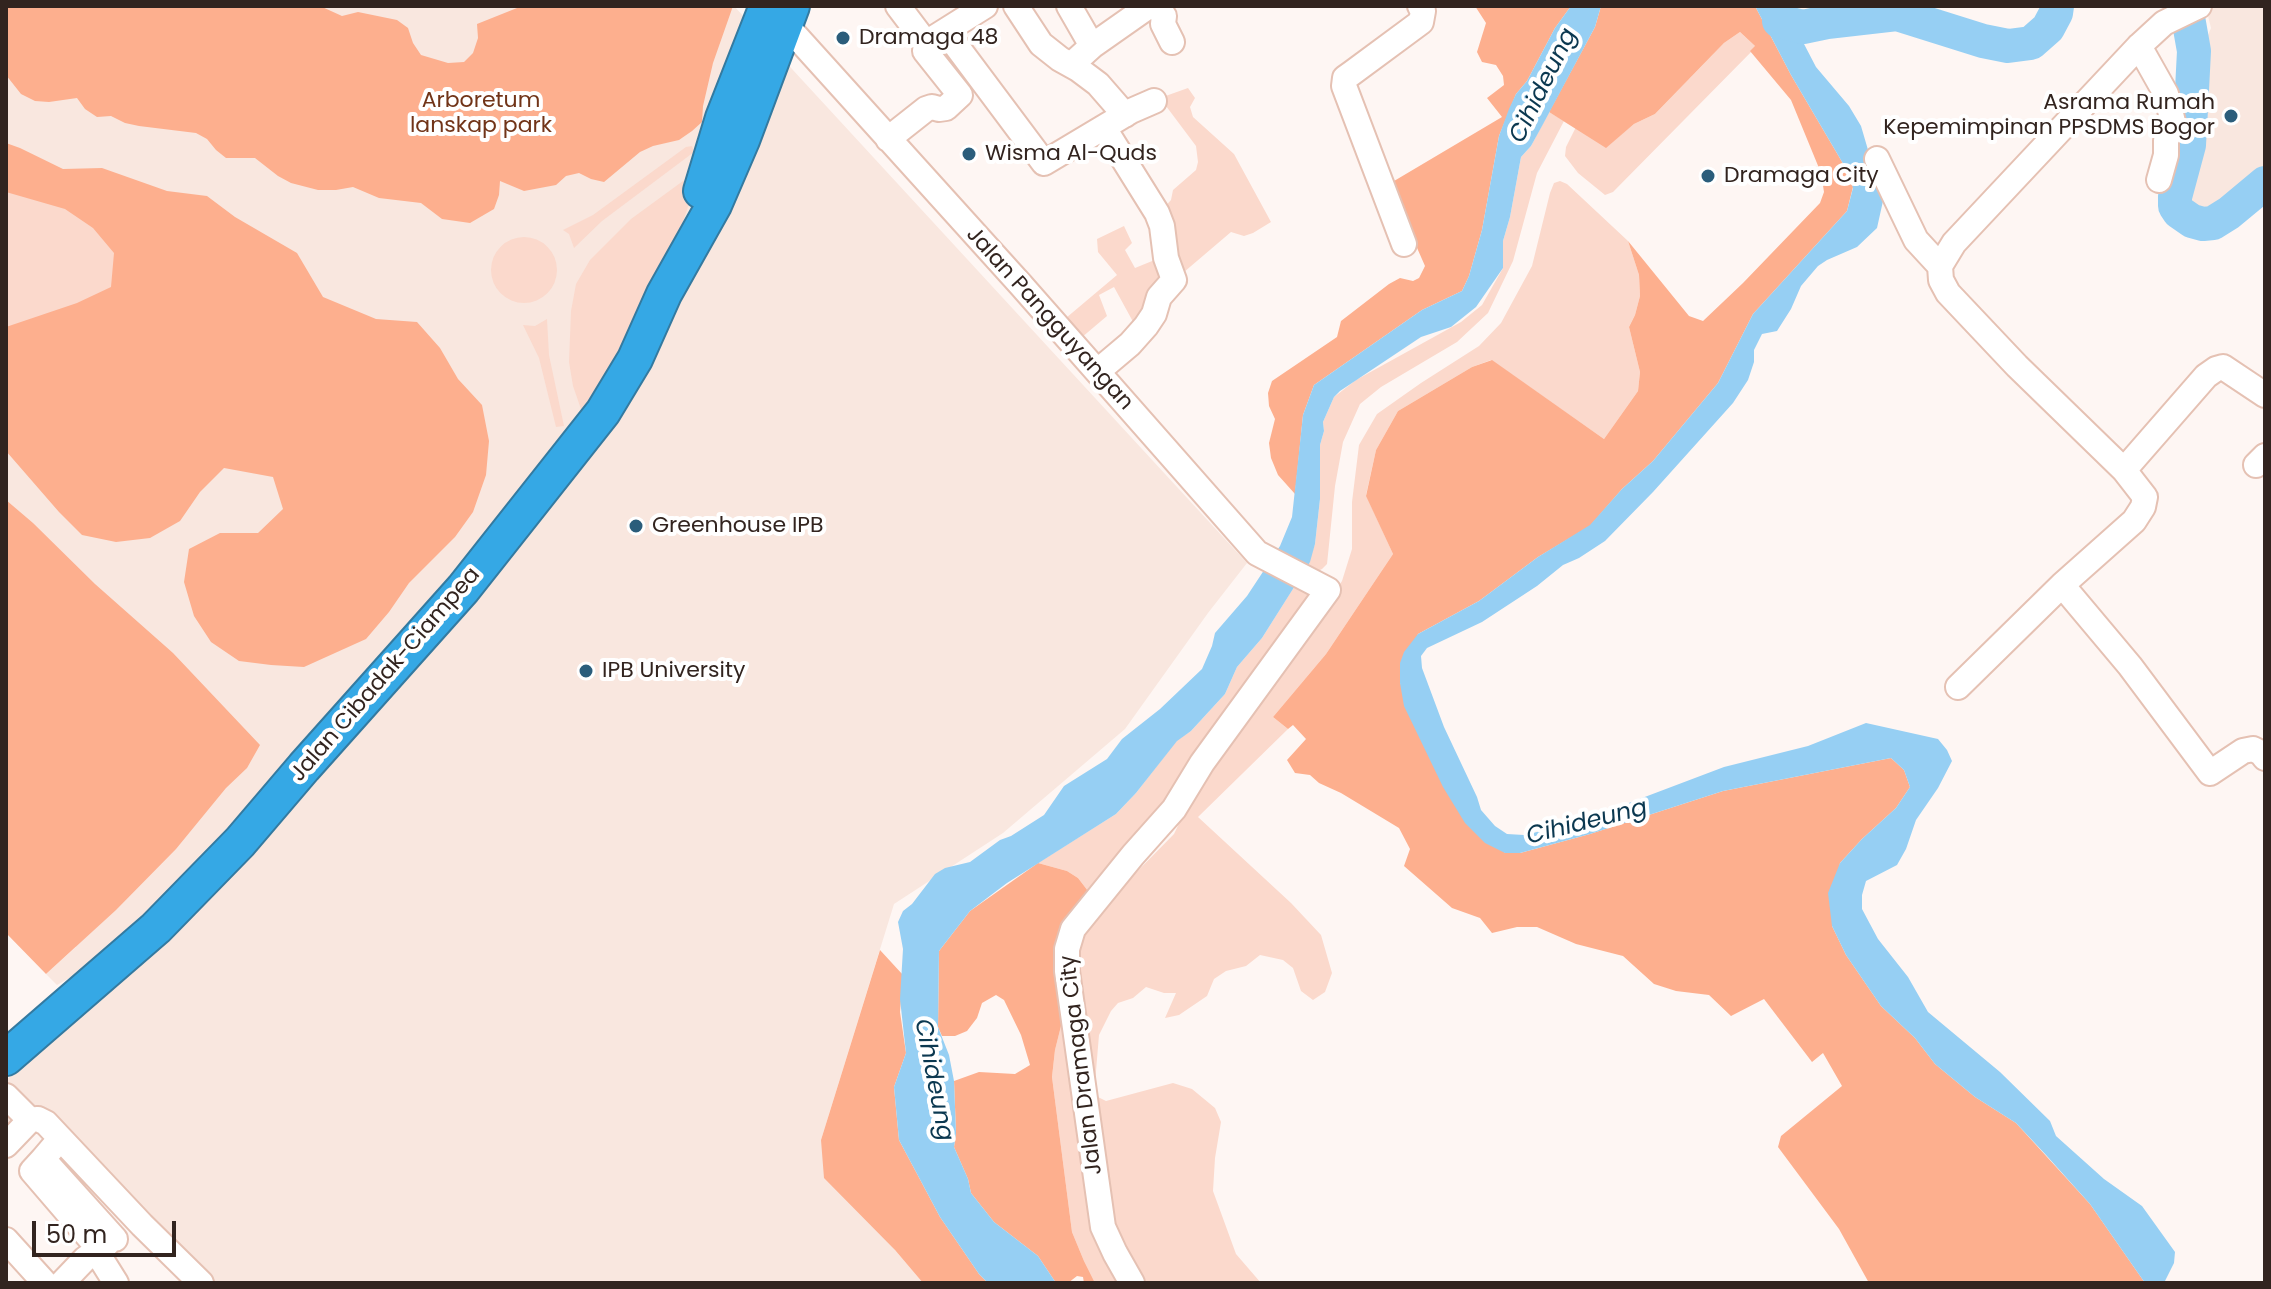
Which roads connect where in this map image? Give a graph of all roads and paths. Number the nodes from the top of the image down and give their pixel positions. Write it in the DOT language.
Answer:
graph roads {
  1 [pos="898,6"];
  2 [pos="985,6"];
  3 [pos="1061,6"];
  4 [pos="1069,6"];
  5 [pos="1149,6"];
  6 [pos="1156,6"];
  7 [pos="1420,6"];
  8 [pos="2199,6"];
  9 [pos="781,12"];
  10 [pos="1022,15"];
  11 [pos="936,37"];
  12 [pos="1172,42"];
  13 [pos="1092,46"];
  14 [pos="2139,46"];
  15 [pos="1071,65"];
  16 [pos="1154,101"];
  17 [pos="1125,115"];
  18 [pos="1104,128"];
  19 [pos="888,139"];
  20 [pos="1877,159"];
  21 [pos="2159,180"];
  22 [pos="1404,244"];
  23 [pos="1940,266"];
  24 [pos="1098,371"];
  25 [pos="2265,395"];
  26 [pos="2124,470"];
  27 [pos="1319,585"];
  28 [pos="2062,585"];
  29 [pos="1958,687"];
  30 [pos="2261,750"];
  31 [pos="6,1058"];
  32 [pos="6,1096"];
  33 [pos="30,1120"];
  34 [pos="60,1139"];
  35 [pos="6,1145"];
  36 [pos="137,1219"];
  37 [pos="6,1240"];
  38 [pos="103,1246"];
  39 [pos="70,1279"];
  40 [pos="198,1282"];
  41 [pos="45,1283"];
  42 [pos="116,1283"];
  43 [pos="1132,1283"];
  1 -- 11 [label="street"];
  2 -- 11 [label="street"];
  3 -- 10 [label="street"];
  4 -- 13 [label="street"];
  5 -- 13 [label="street"];
  6 -- 12 [label="street"];
  7 -- 22 [label="street"];
  8 -- 14 [label="street"];
  9 -- 19 [label="street, Jalan Pangguyangan"];
  9 -- 31 [label="highway, Jalan Cibadak-Ciampea"];
  10 -- 15 [label="street"];
  11 -- 18 [label="street"];
  11 -- 19 [label="street"];
  13 -- 15 [label="street"];
  14 -- 21 [label="street"];
  14 -- 23 [label="street"];
  15 -- 17 [label="street"];
  16 -- 17 [label="street"];
  17 -- 18 [label="street"];
  18 -- 24 [label="street"];
  19 -- 24 [label="street, Jalan Pangguyangan"];
  20 -- 23 [label="street"];
  23 -- 26 [label="street"];
  24 -- 27 [label="street, Jalan Pangguyangan"];
  25 -- 26 [label="street"];
  26 -- 28 [label="street"];
  27 -- 43 [label="street, Jalan Dramaga City"];
  28 -- 29 [label="street"];
  28 -- 30 [label="street"];
  32 -- 33 [label="street"];
  33 -- 34 [label="street"];
  33 -- 35 [label="street"];
  34 -- 36 [label="street"];
  34 -- 38 [label="street"];
  36 -- 38 [label="street"];
  36 -- 40 [label="street"];
  37 -- 41 [label="street"];
  38 -- 39 [label="street"];
  38 -- 42 [label="street"];
}
